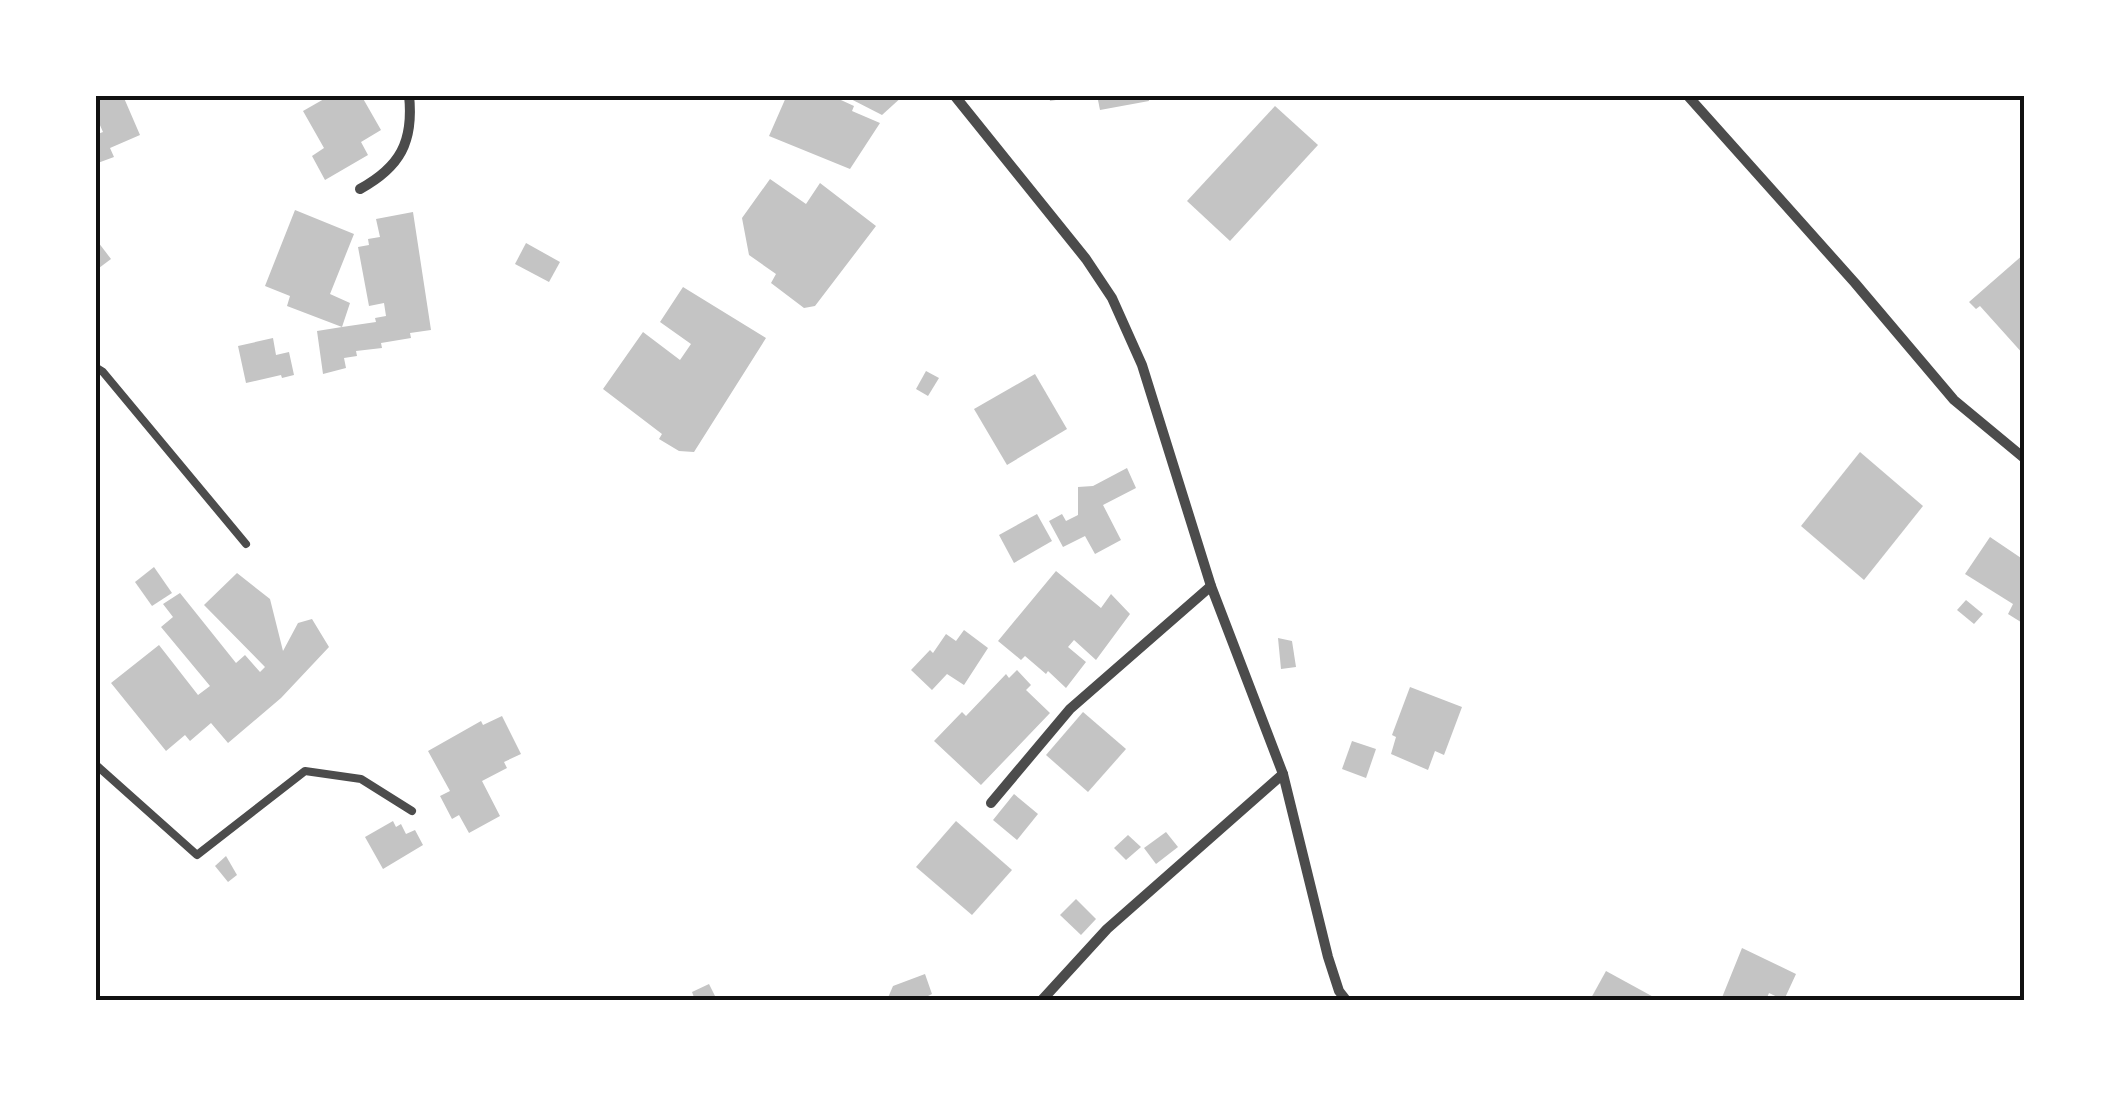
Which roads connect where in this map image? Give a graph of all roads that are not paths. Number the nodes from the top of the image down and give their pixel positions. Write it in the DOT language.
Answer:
graph roads {
  1 [pos="409,95"];
  2 [pos="954,95"];
  3 [pos="1687,95"];
  4 [pos="360,189"];
  5 [pos="95,367"];
  6 [pos="2024,458"];
  7 [pos="246,544"];
  8 [pos="1211,586"];
  9 [pos="95,764"];
  10 [pos="1283,774"];
  11 [pos="991,803"];
  12 [pos="412,811"];
  13 [pos="1042,1000"];
  14 [pos="1346,1000"];
  1 -- 4 [label="street"];
  2 -- 8 [label="street"];
  3 -- 6 [label="street"];
  5 -- 7 [label="lane"];
  8 -- 10 [label="street"];
  8 -- 11 [label="street"];
  9 -- 12 [label="lane"];
  10 -- 13 [label="street"];
  10 -- 14 [label="street"];
}
